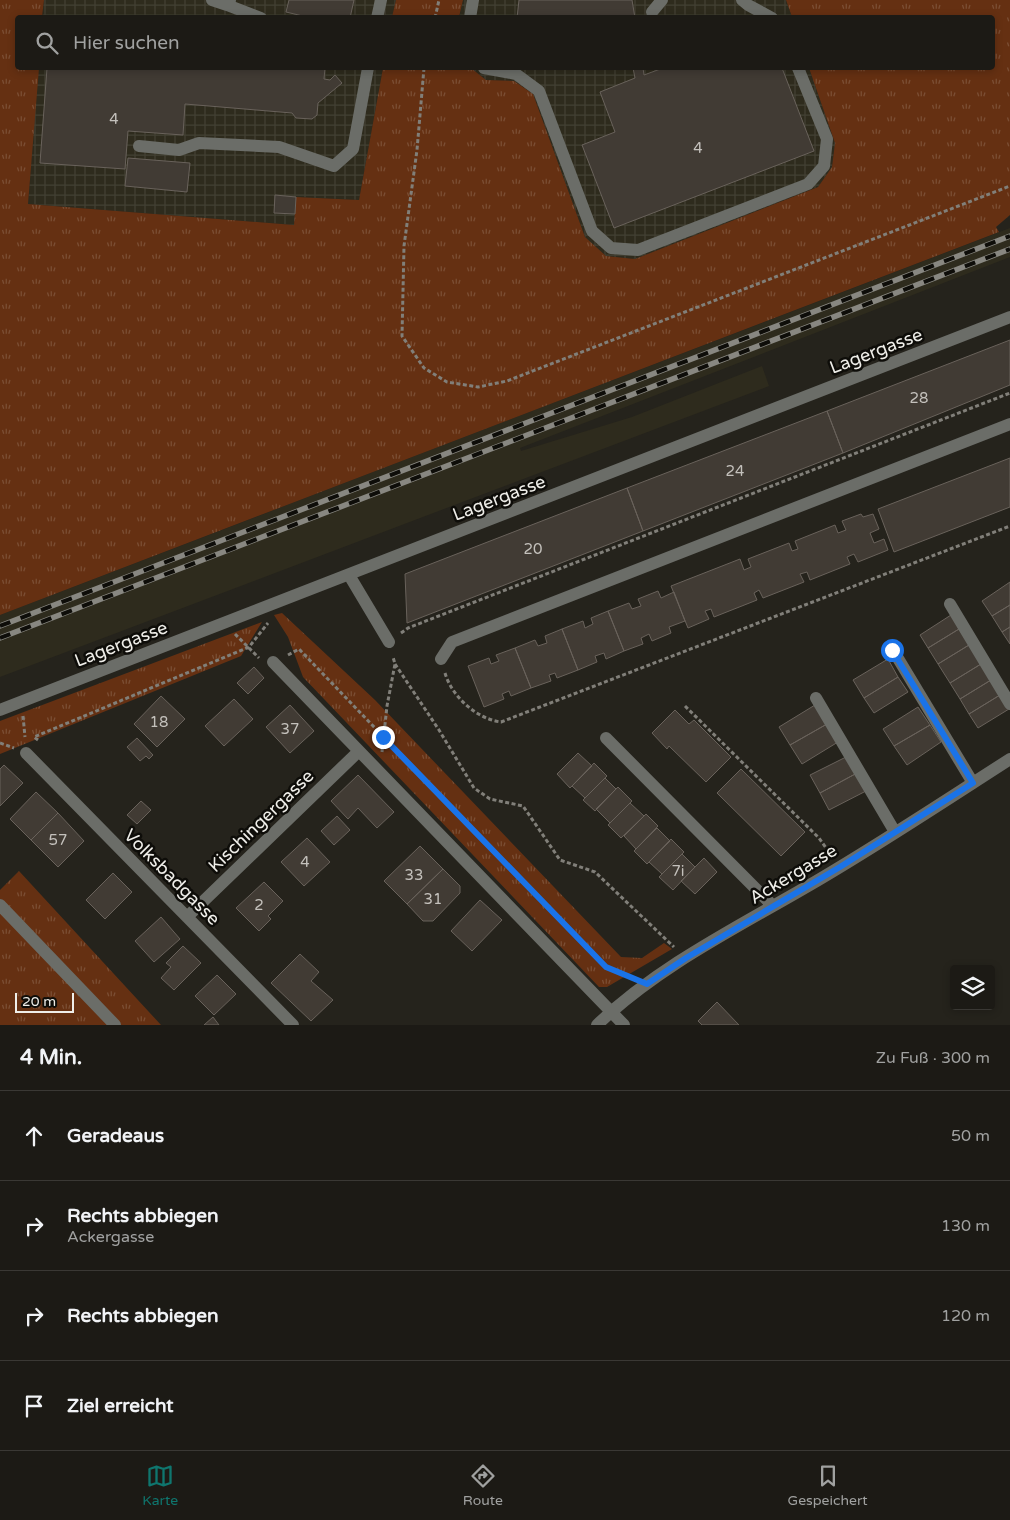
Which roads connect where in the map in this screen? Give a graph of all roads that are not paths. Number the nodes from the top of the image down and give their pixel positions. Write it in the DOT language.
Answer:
graph roads {
  1 [pos="212,0"];
  2 [pos="381,0"];
  3 [pos="473,0"];
  4 [pos="662,0"];
  5 [pos="742,0"];
  6 [pos="228,3"];
  7 [pos="652,12"];
  8 [pos="254,15"];
  9 [pos="378,15"];
  10 [pos="470,15"];
  11 [pos="766,15"];
  12 [pos="368,70"];
  13 [pos="495,70"];
  14 [pos="799,70"];
  15 [pos="139,146"];
  16 [pos="1010,318"];
  17 [pos="1010,424"];
  18 [pos="349,575"];
  19 [pos="950,604"];
  20 [pos="389,642"];
  21 [pos="892,650"];
  22 [pos="441,658"];
  23 [pos="273,662"];
  24 [pos="816,698"];
  25 [pos="1010,704"];
  26 [pos="0,710"];
  27 [pos="606,738"];
  28 [pos="359,751"];
  29 [pos="26,753"];
  30 [pos="1010,759"];
  31 [pos="973,783"];
  32 [pos="895,832"];
  33 [pos="0,905"];
  34 [pos="773,906"];
  35 [pos="187,916"];
  36 [pos="611,1011"];
  37 [pos="115,1025"];
  38 [pos="293,1025"];
  39 [pos="597,1025"];
  40 [pos="624,1025"];
  1 -- 6 [label="street"];
  2 -- 9 [label="street"];
  3 -- 10 [label="street"];
  4 -- 7 [label="street"];
  5 -- 11 [label="street"];
  6 -- 8 [label="street"];
  12 -- 15 [label="street"];
  13 -- 14 [label="street"];
  16 -- 18 [label="street, Lagergasse"];
  17 -- 22 [label="street"];
  18 -- 20 [label="street"];
  18 -- 26 [label="street, Lagergasse"];
  19 -- 25 [label="street"];
  21 -- 31 [label="street"];
  23 -- 28 [label="street"];
  24 -- 32 [label="street"];
  27 -- 34 [label="street"];
  28 -- 35 [label="street, Kischingergasse"];
  28 -- 36 [label="street"];
  29 -- 35 [label="street, Volksbadgasse"];
  30 -- 31 [label="street, Ackergasse"];
  31 -- 32 [label="street, Ackergasse"];
  32 -- 34 [label="street, Ackergasse"];
  33 -- 37 [label="street"];
  34 -- 36 [label="street, Ackergasse"];
  35 -- 38 [label="street, Volksbadgasse"];
  36 -- 39 [label="street, Ackergasse"];
  36 -- 40 [label="street"];
}
